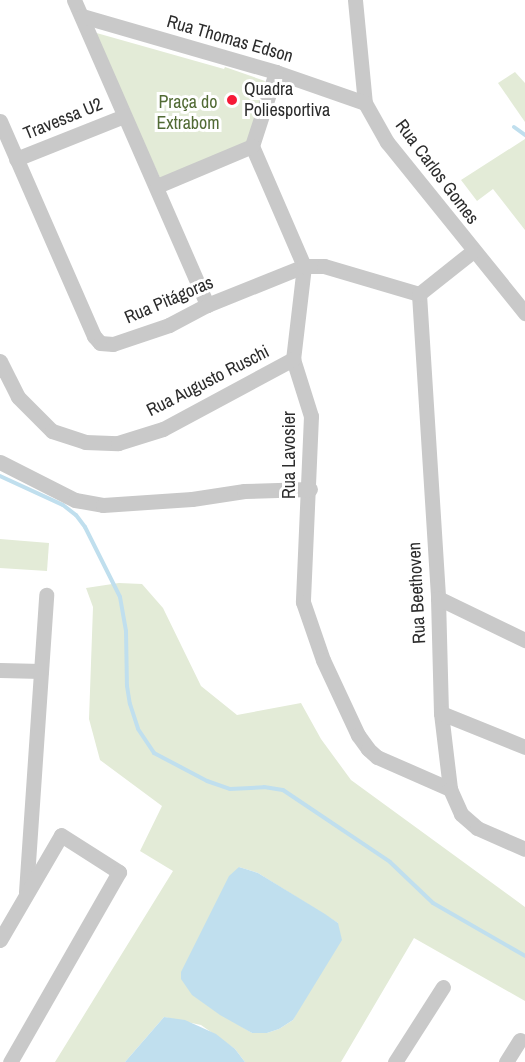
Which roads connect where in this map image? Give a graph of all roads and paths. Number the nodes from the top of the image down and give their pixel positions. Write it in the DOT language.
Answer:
graph roads {
  1 [pos="74,0"];
  2 [pos="356,0"];
  3 [pos="81,16"];
  4 [pos="276,72"];
  5 [pos="365,103"];
  6 [pos="124,116"];
  7 [pos="0,121"];
  8 [pos="252,146"];
  9 [pos="16,159"];
  10 [pos="157,186"];
  11 [pos="473,251"];
  12 [pos="304,266"];
  13 [pos="419,294"];
  14 [pos="207,305"];
  15 [pos="525,313"];
  16 [pos="293,359"];
  17 [pos="0,361"];
  18 [pos="0,462"];
  19 [pos="310,489"];
  20 [pos="46,595"];
  21 [pos="438,598"];
  22 [pos="525,640"];
  23 [pos="0,670"];
  24 [pos="41,671"];
  25 [pos="441,713"];
  26 [pos="525,747"];
  27 [pos="450,789"];
  28 [pos="28,848"];
  29 [pos="525,849"];
  30 [pos="50,855"];
  31 [pos="26,896"];
  32 [pos="0,940"];
  33 [pos="443,987"];
  34 [pos="520,1040"];
  35 [pos="9,1062"];
  36 [pos="395,1062"];
  37 [pos="507,1062"];
  1 -- 3 [label="street"];
  2 -- 5 [label="street, Rua Carlos Gomes"];
  3 -- 4 [label="street, Rua Thomas Edson"];
  3 -- 6 [label="street"];
  4 -- 5 [label="street, Rua Thomas Edson"];
  4 -- 8 [label="street"];
  5 -- 11 [label="street, Rua Carlos Gomes"];
  6 -- 9 [label="street, Travessa U2"];
  6 -- 10 [label="street"];
  7 -- 9 [label="street, Rua Pitágoras"];
  8 -- 10 [label="street"];
  8 -- 12 [label="street"];
  9 -- 14 [label="street, Rua Pitágoras"];
  10 -- 14 [label="street"];
  11 -- 13 [label="street"];
  11 -- 15 [label="street, Rua Carlos Gomes"];
  12 -- 13 [label="street, Rua Pitágoras"];
  12 -- 14 [label="street, Rua Pitágoras"];
  12 -- 16 [label="street, Rua Lavosier"];
  13 -- 21 [label="street, Rua Beethoven"];
  16 -- 17 [label="street, Rua Augusto Ruschi"];
  16 -- 19 [label="street, Rua Lavosier"];
  18 -- 19 [label="street"];
  19 -- 27 [label="street, Rua Lavosier"];
  20 -- 24 [label="street"];
  21 -- 22 [label="street"];
  21 -- 25 [label="street, Rua Beethoven"];
  23 -- 24 [label="street"];
  24 -- 28 [label="street"];
  25 -- 26 [label="street"];
  25 -- 27 [label="street, Rua Beethoven"];
  27 -- 29 [label="street, Rua Beethoven"];
  28 -- 30 [label="street"];
  28 -- 31 [label="street"];
  30 -- 31 [label="street"];
  30 -- 35 [label="street"];
  31 -- 32 [label="street"];
  33 -- 36 [label="street"];
  34 -- 37 [label="street"];
}
